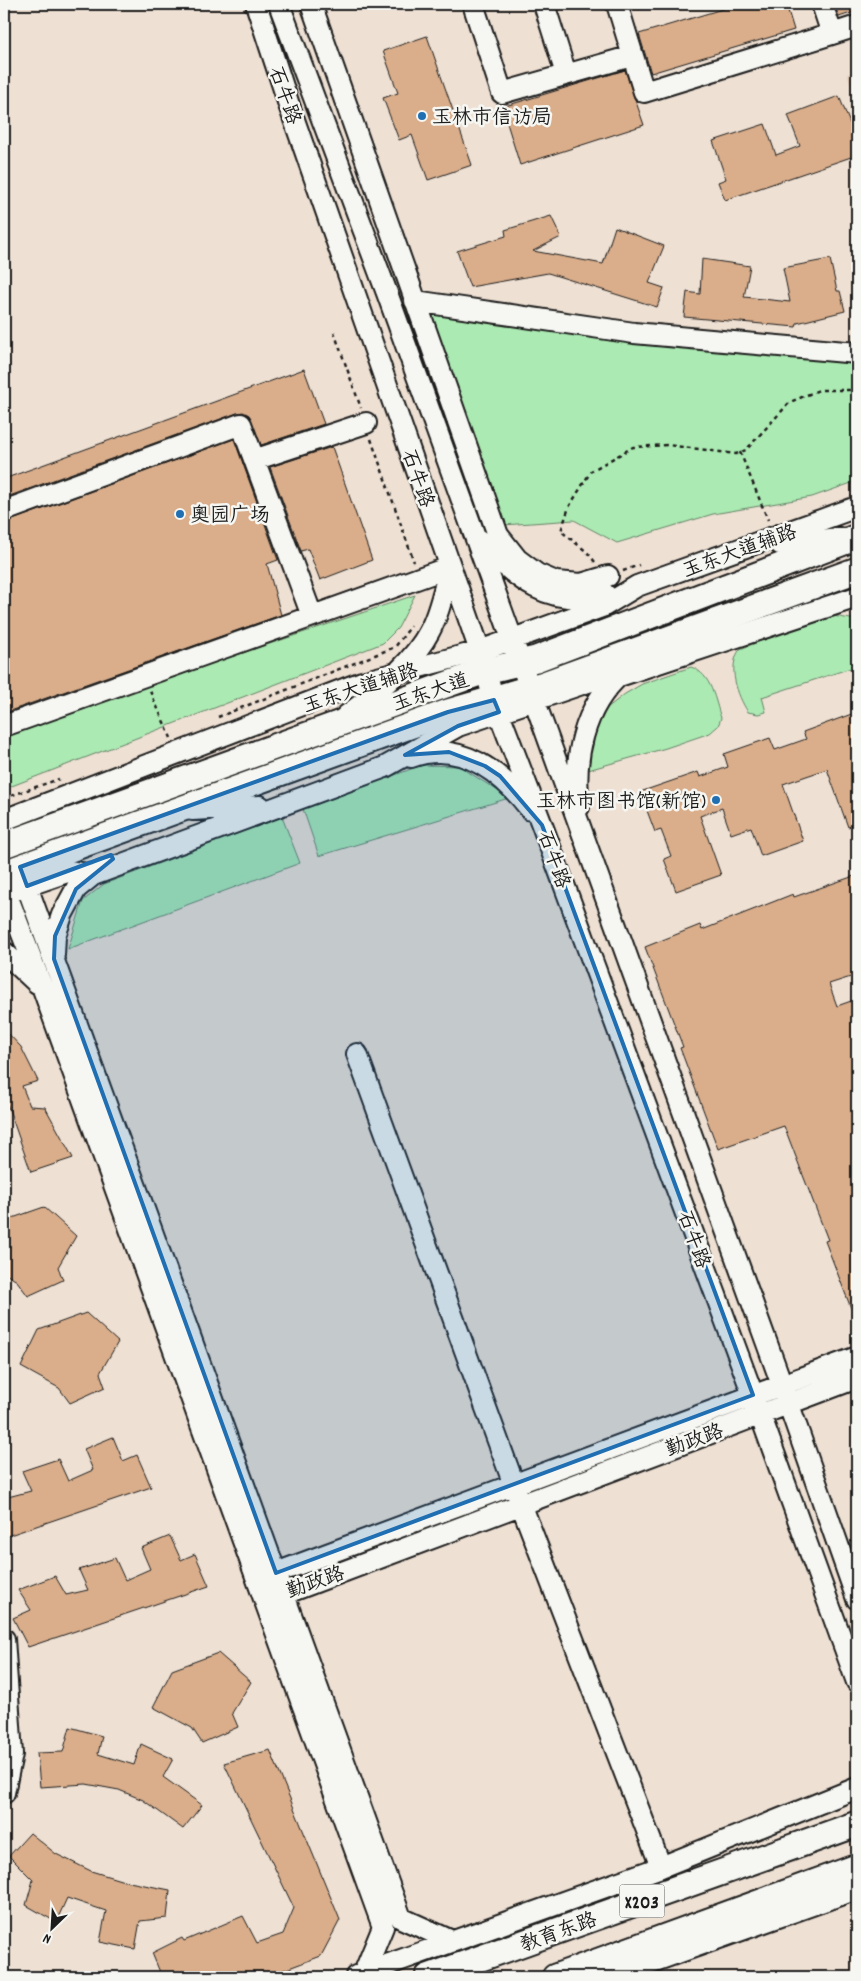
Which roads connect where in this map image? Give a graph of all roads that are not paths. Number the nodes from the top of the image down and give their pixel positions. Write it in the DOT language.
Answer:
graph roads {
  1 [pos="256,4"];
  2 [pos="279,4"];
  3 [pos="311,4"];
  4 [pos="472,4"];
  5 [pos="544,4"];
  6 [pos="617,4"];
  7 [pos="822,4"];
  8 [pos="857,26"];
  9 [pos="832,34"];
  10 [pos="632,56"];
  11 [pos="566,74"];
  12 [pos="415,300"];
  13 [pos="857,352"];
  14 [pos="366,423"];
  15 [pos="254,460"];
  16 [pos="857,508"];
  17 [pos="4,511"];
  18 [pos="473,532"];
  19 [pos="857,537"];
  20 [pos="450,567"];
  21 [pos="857,570"];
  22 [pos="608,576"];
  23 [pos="637,586"];
  24 [pos="857,597"];
  25 [pos="778,599"];
  26 [pos="836,604"];
  27 [pos="857,609"];
  28 [pos="312,616"];
  29 [pos="677,636"];
  30 [pos="512,640"];
  31 [pos="483,661"];
  32 [pos="520,663"];
  33 [pos="395,674"];
  34 [pos="619,676"];
  35 [pos="531,695"];
  36 [pos="497,706"];
  37 [pos="335,725"];
  38 [pos="4,726"];
  39 [pos="344,750"];
  40 [pos="385,767"];
  41 [pos="170,813"];
  42 [pos="4,820"];
  43 [pos="542,825"];
  44 [pos="582,834"];
  45 [pos="4,845"];
  46 [pos="93,875"];
  47 [pos="11,884"];
  48 [pos="4,952"];
  49 [pos="54,959"];
  50 [pos="43,989"];
  51 [pos="357,1054"];
  52 [pos="857,1357"];
  53 [pos="857,1378"];
  54 [pos="782,1385"];
  55 [pos="753,1395"];
  56 [pos="789,1404"];
  57 [pos="760,1414"];
  58 [pos="514,1484"];
  59 [pos="521,1504"];
  60 [pos="276,1573"];
  61 [pos="261,1592"];
  62 [pos="284,1594"];
  63 [pos="857,1599"];
  64 [pos="4,1639"];
  65 [pos="857,1682"];
  66 [pos="857,1788"];
  67 [pos="4,1793"];
  68 [pos="857,1824"];
  69 [pos="857,1866"];
  70 [pos="661,1868"];
  71 [pos="857,1889"];
  72 [pos="452,1941"];
  73 [pos="358,1975"];
  74 [pos="428,1977"];
  75 [pos="555,1977"];
  76 [pos="610,1977"];
  1 -- 20 [label="street, 石牛路"];
  2 -- 18 [label="street, 石牛路"];
  3 -- 12 [label="street"];
  4 -- 11 [label="street"];
  5 -- 11 [label="street"];
  6 -- 10 [label="street"];
  7 -- 9 [label="street"];
  8 -- 9 [label="street"];
  9 -- 10 [label="street"];
  10 -- 11 [label="street"];
  12 -- 13 [label="street"];
  12 -- 22 [label="street"];
  14 -- 15 [label="street"];
  15 -- 17 [label="street"];
  15 -- 28 [label="street"];
  16 -- 23 [label="street, 玉东大道辅路"];
  18 -- 23 [label="street"];
  18 -- 30 [label="street, 石牛路"];
  19 -- 23 [label="street"];
  19 -- 32 [label="main road, 玉东大道"];
  20 -- 28 [label="street"];
  20 -- 31 [label="street, 石牛路"];
  20 -- 33 [label="street"];
  21 -- 25 [label="main road, 玉东大道"];
  23 -- 30 [label="street, 玉东大道辅路"];
  24 -- 26 [label="street"];
  25 -- 26 [label="street"];
  25 -- 29 [label="main road, 玉东大道"];
  26 -- 27 [label="street"];
  26 -- 34 [label="street"];
  28 -- 38 [label="street"];
  29 -- 34 [label="street"];
  29 -- 35 [label="main road, 玉东大道"];
  30 -- 31 [label="street, 玉东大道辅路"];
  30 -- 32 [label="street, 石牛路"];
  31 -- 32 [label="main road, 玉东大道"];
  31 -- 33 [label="street, 玉东大道辅路"];
  31 -- 36 [label="street, 石牛路"];
  31 -- 37 [label="main road, 玉东大道"];
  32 -- 35 [label="street, 石牛路"];
  33 -- 37 [label="street"];
  33 -- 42 [label="street, 玉东大道辅路"];
  34 -- 35 [label="street"];
  34 -- 44 [label="street"];
  35 -- 36 [label="main road, 玉东大道"];
  35 -- 44 [label="street, 石牛路"];
  36 -- 39 [label="main road, 玉东大道"];
  36 -- 40 [label="street"];
  36 -- 43 [label="street, 石牛路"];
  37 -- 39 [label="main road"];
  37 -- 45 [label="main road, 玉东大道"];
  39 -- 41 [label="main road, 玉东大道"];
  40 -- 41 [label="street"];
  40 -- 43 [label="street"];
  40 -- 46 [label="street"];
  41 -- 47 [label="main road, 玉东大道"];
  43 -- 55 [label="street, 石牛路"];
  44 -- 54 [label="street, 石牛路"];
  46 -- 47 [label="street"];
  46 -- 49 [label="street"];
  47 -- 49 [label="street"];
  47 -- 50 [label="street"];
  48 -- 50 [label="street"];
  49 -- 60 [label="street"];
  50 -- 61 [label="street"];
  51 -- 58 [label="street"];
  52 -- 54 [label="street, 勤政路"];
  53 -- 56 [label="street, 勤政路"];
  54 -- 55 [label="street, 勤政路"];
  54 -- 56 [label="street, 石牛路"];
  55 -- 57 [label="street, 石牛路"];
  55 -- 58 [label="street, 勤政路"];
  56 -- 57 [label="street, 勤政路"];
  56 -- 63 [label="street, 石牛路"];
  57 -- 59 [label="street, 勤政路"];
  57 -- 65 [label="street, 石牛路"];
  58 -- 59 [label="street"];
  58 -- 60 [label="street, 勤政路"];
  59 -- 62 [label="street, 勤政路"];
  59 -- 70 [label="street"];
  60 -- 61 [label="street, 勤政路"];
  60 -- 62 [label="street"];
  61 -- 62 [label="street, 勤政路"];
  61 -- 73 [label="street"];
  62 -- 72 [label="street"];
  64 -- 67 [label="street"];
  66 -- 70 [label="street"];
  68 -- 74 [label="main road, 教育东路 / X203"];
  69 -- 75 [label="main road, X203"];
  70 -- 72 [label="street"];
  71 -- 76 [label="street"];
  72 -- 73 [label="street"];
}
